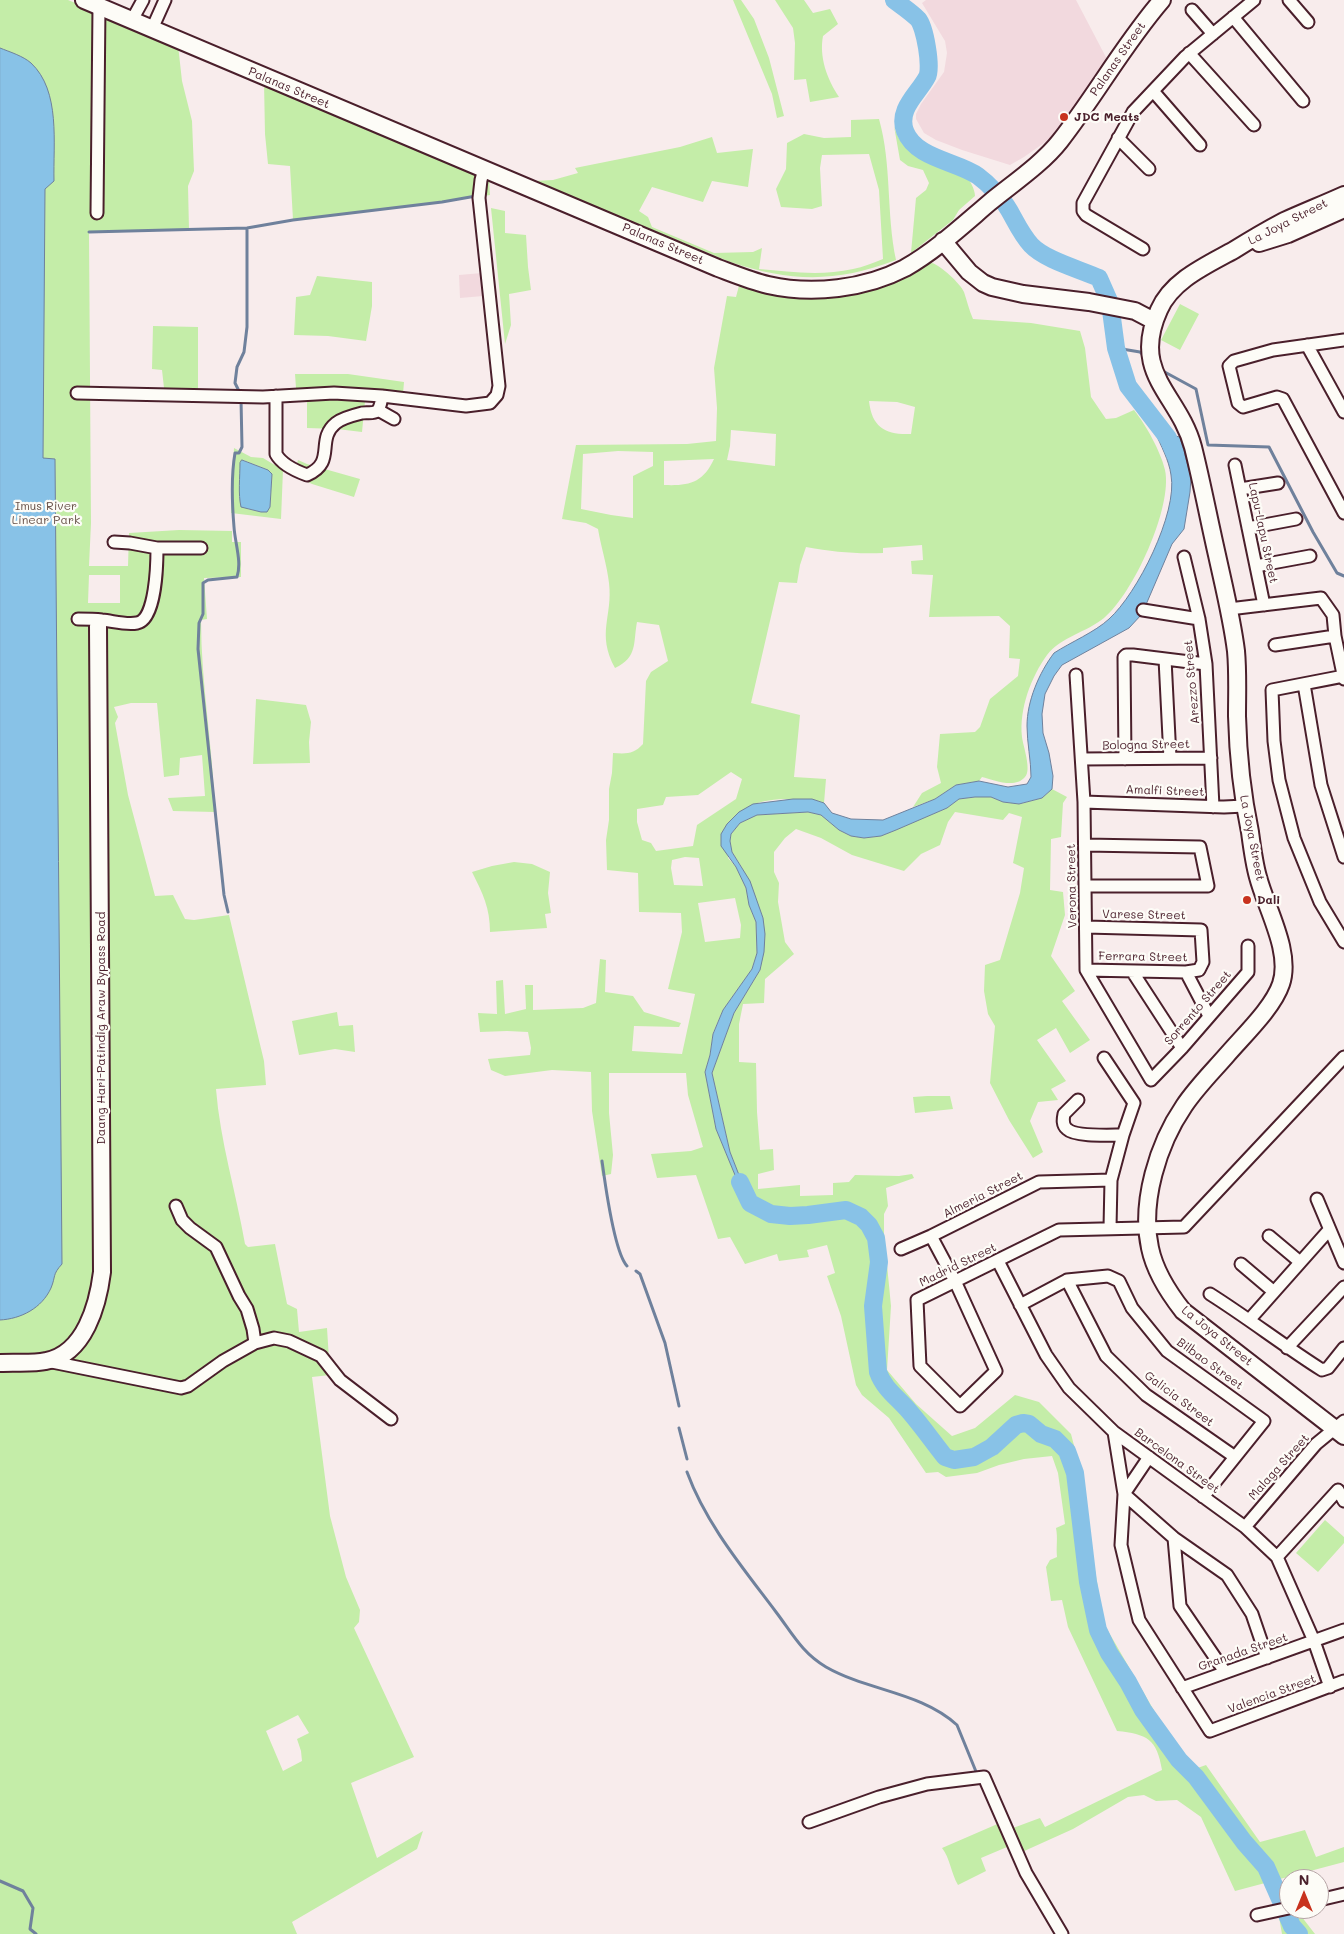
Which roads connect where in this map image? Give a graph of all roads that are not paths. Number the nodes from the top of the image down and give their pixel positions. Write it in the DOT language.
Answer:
graph roads {
  1 [pos="143,0"];
  2 [pos="165,0"];
  3 [pos="1162,0"];
  4 [pos="1253,0"];
  5 [pos="1290,0"];
  6 [pos="91,3"];
  7 [pos="1192,10"];
  8 [pos="1233,17"];
  9 [pos="132,20"];
  10 [pos="1308,22"];
  11 [pos="152,29"];
  12 [pos="1213,34"];
  13 [pos="1189,53"];
  14 [pos="1153,91"];
  15 [pos="1303,101"];
  16 [pos="1254,125"];
  17 [pos="1118,138"];
  18 [pos="1200,145"];
  19 [pos="484,168"];
  20 [pos="1149,168"];
  21 [pos="1344,195"];
  22 [pos="1344,209"];
  23 [pos="98,213"];
  24 [pos="943,241"];
  25 [pos="1143,250"];
  26 [pos="1233,250"];
  27 [pos="1152,325"];
  28 [pos="1344,340"];
  29 [pos="1307,345"];
  30 [pos="77,393"];
  31 [pos="276,396"];
  32 [pos="382,396"];
  33 [pos="378,410"];
  34 [pos="1344,412"];
  35 [pos="394,419"];
  36 [pos="1235,466"];
  37 [pos="1278,483"];
  38 [pos="1240,489"];
  39 [pos="1344,513"];
  40 [pos="1296,519"];
  41 [pos="1248,528"];
  42 [pos="114,542"];
  43 [pos="157,548"];
  44 [pos="201,548"];
  45 [pos="1310,556"];
  46 [pos="1184,557"];
  47 [pos="1256,566"];
  48 [pos="1264,605"];
  49 [pos="1143,610"];
  50 [pos="1229,610"];
  51 [pos="78,619"];
  52 [pos="1199,619"];
  53 [pos="98,626"];
  54 [pos="1335,636"];
  55 [pos="1275,646"];
  56 [pos="1165,660"];
  57 [pos="1206,664"];
  58 [pos="1076,675"];
  59 [pos="1344,677"];
  60 [pos="1304,684"];
  61 [pos="1170,758"];
  62 [pos="1211,758"];
  63 [pos="1082,759"];
  64 [pos="1125,759"];
  65 [pos="1084,802"];
  66 [pos="1245,806"];
  67 [pos="1213,807"];
  68 [pos="1085,845"];
  69 [pos="1344,857"];
  70 [pos="1085,886"];
  71 [pos="1086,927"];
  72 [pos="1344,942"];
  73 [pos="1248,946"];
  74 [pos="1086,970"];
  75 [pos="1199,970"];
  76 [pos="1132,971"];
  77 [pos="1186,972"];
  78 [pos="1210,1016"];
  79 [pos="1182,1048"];
  80 [pos="1344,1057"];
  81 [pos="1104,1058"];
  82 [pos="1078,1100"];
  83 [pos="1123,1135"];
  84 [pos="1110,1180"];
  85 [pos="1317,1199"];
  86 [pos="176,1206"];
  87 [pos="1110,1228"];
  88 [pos="1148,1228"];
  89 [pos="1329,1230"];
  90 [pos="931,1236"];
  91 [pos="1269,1236"];
  92 [pos="901,1249"];
  93 [pos="998,1261"];
  94 [pos="1300,1262"];
  95 [pos="1344,1263"];
  96 [pos="1241,1264"];
  97 [pos="1067,1280"];
  98 [pos="955,1282"];
  99 [pos="1344,1287"];
  100 [pos="1274,1292"];
  101 [pos="1210,1294"];
  102 [pos="1020,1305"];
  103 [pos="1250,1319"];
  104 [pos="255,1343"];
  105 [pos="1287,1348"];
  106 [pos="1344,1348"];
  107 [pos="47,1361"];
  108 [pos="0,1362"];
  109 [pos="391,1419"];
  110 [pos="1341,1429"];
  111 [pos="1114,1432"];
  112 [pos="1235,1457"];
  113 [pos="1149,1458"];
  114 [pos="1124,1494"];
  115 [pos="1203,1497"];
  116 [pos="1344,1501"];
  117 [pos="1245,1527"];
  118 [pos="1174,1538"];
  119 [pos="1278,1557"];
  120 [pos="1344,1630"];
  121 [pos="1314,1641"];
  122 [pos="1267,1658"];
  123 [pos="1225,1672"];
  124 [pos="1344,1681"];
  125 [pos="1330,1687"];
  126 [pos="1182,1688"];
  127 [pos="809,1822"];
  128 [pos="1344,1894"];
  129 [pos="1329,1898"];
  130 [pos="1279,1910"];
  131 [pos="1257,1915"];
  132 [pos="1062,1934"];
  1 -- 9 [label="street"];
  2 -- 11 [label="street"];
  3 -- 24 [label="main road, Palanas Street"];
  4 -- 8 [label="street"];
  5 -- 10 [label="street"];
  6 -- 9 [label="main road, Palanas Street"];
  6 -- 23 [label="street"];
  7 -- 12 [label="street"];
  8 -- 12 [label="street"];
  8 -- 15 [label="street"];
  9 -- 11 [label="main road, Palanas Street"];
  11 -- 19 [label="main road, Palanas Street"];
  12 -- 13 [label="street"];
  13 -- 14 [label="street"];
  13 -- 16 [label="street"];
  14 -- 17 [label="street"];
  14 -- 18 [label="street"];
  17 -- 20 [label="street"];
  17 -- 25 [label="street"];
  19 -- 24 [label="main road, Palanas Street"];
  19 -- 32 [label="street"];
  21 -- 26 [label="main road, La Joya Street"];
  22 -- 26 [label="main road, La Joya Street"];
  24 -- 27 [label="main road"];
  26 -- 27 [label="main road, La Joya Street"];
  27 -- 50 [label="main road, La Joya Street"];
  28 -- 29 [label="street"];
  29 -- 34 [label="street"];
  29 -- 39 [label="street"];
  30 -- 31 [label="street"];
  31 -- 32 [label="street"];
  31 -- 33 [label="street"];
  32 -- 33 [label="street"];
  33 -- 35 [label="street"];
  36 -- 38 [label="street, Lapu-Lapu Street"];
  37 -- 38 [label="street"];
  38 -- 41 [label="street, Lapu-Lapu Street"];
  40 -- 41 [label="street"];
  41 -- 47 [label="street, Lapu-Lapu Street"];
  42 -- 43 [label="street"];
  43 -- 44 [label="street"];
  43 -- 51 [label="street"];
  45 -- 47 [label="street"];
  46 -- 52 [label="street, Arezzo Street"];
  47 -- 48 [label="street, Lapu-Lapu Street"];
  48 -- 50 [label="street"];
  48 -- 54 [label="street"];
  49 -- 52 [label="street"];
  50 -- 66 [label="main road, La Joya Street"];
  52 -- 57 [label="street, Arezzo Street"];
  53 -- 107 [label="main road, Daang Hari-Patindig Araw Bypass Road"];
  54 -- 55 [label="street"];
  54 -- 59 [label="street"];
  56 -- 57 [label="street"];
  56 -- 61 [label="street"];
  56 -- 64 [label="street"];
  57 -- 62 [label="street, Arezzo Street"];
  58 -- 63 [label="street, Verona Street"];
  59 -- 60 [label="street"];
  60 -- 69 [label="street"];
  60 -- 72 [label="street"];
  61 -- 62 [label="street, Bologna Street"];
  61 -- 64 [label="street, Bologna Street"];
  62 -- 67 [label="street, Arezzo Street"];
  63 -- 64 [label="street, Bologna Street"];
  63 -- 65 [label="street, Verona Street"];
  65 -- 67 [label="street, Amalfi Street"];
  65 -- 68 [label="street, Verona Street"];
  66 -- 67 [label="street, Amalfi Street"];
  66 -- 88 [label="main road, La Joya Street"];
  68 -- 70 [label="street, Verona Street"];
  68 -- 70 [label="street"];
  70 -- 71 [label="street, Verona Street"];
  71 -- 74 [label="street, Verona Street"];
  71 -- 75 [label="street, Varese Street"];
  73 -- 78 [label="street, Sorrento Street"];
  74 -- 76 [label="street, Ferrara Street"];
  74 -- 79 [label="street, Sorrento Street"];
  75 -- 77 [label="street, Ferrara Street"];
  76 -- 77 [label="street, Ferrara Street"];
  76 -- 79 [label="street"];
  77 -- 78 [label="street"];
  78 -- 79 [label="street, Sorrento Street"];
  80 -- 88 [label="street, Madrid Street"];
  81 -- 83 [label="street"];
  82 -- 83 [label="street"];
  83 -- 84 [label="street"];
  84 -- 87 [label="street"];
  84 -- 90 [label="street, Almeria Street"];
  85 -- 89 [label="street"];
  86 -- 104 [label="street"];
  87 -- 88 [label="street, Madrid Street"];
  87 -- 93 [label="street, Madrid Street"];
  88 -- 110 [label="main road, La Joya Street"];
  89 -- 94 [label="street"];
  89 -- 95 [label="street"];
  90 -- 92 [label="street, Almeria Street"];
  90 -- 98 [label="street"];
  91 -- 94 [label="street"];
  93 -- 98 [label="street, Madrid Street"];
  93 -- 102 [label="street, Barcelona Street"];
  94 -- 100 [label="street"];
  96 -- 100 [label="street"];
  97 -- 102 [label="street, Bilbao Street"];
  97 -- 112 [label="street, Galicia Street"];
  97 -- 112 [label="street, Bilbao Street"];
  98 -- 98 [label="street, Madrid Street"];
  99 -- 105 [label="street"];
  100 -- 103 [label="street"];
  101 -- 103 [label="street"];
  102 -- 111 [label="street, Barcelona Street"];
  103 -- 105 [label="street"];
  104 -- 107 [label="street"];
  104 -- 109 [label="street"];
  105 -- 106 [label="street"];
  107 -- 108 [label="main road, Daang Hari-Patindig Araw Bypass Road"];
  110 -- 117 [label="street, Malaga Street"];
  111 -- 113 [label="street, Barcelona Street"];
  111 -- 114 [label="street"];
  112 -- 115 [label="street, Bilbao Street"];
  113 -- 114 [label="street"];
  113 -- 115 [label="street, Barcelona Street"];
  114 -- 118 [label="street"];
  114 -- 126 [label="street"];
  115 -- 117 [label="street, Barcelona Street"];
  116 -- 119 [label="street"];
  117 -- 119 [label="street, Barcelona Street"];
  118 -- 122 [label="street"];
  118 -- 123 [label="street"];
  119 -- 121 [label="street, Barcelona Street"];
  120 -- 121 [label="street, Granada Street"];
  121 -- 122 [label="street, Granada Street"];
  121 -- 125 [label="street, Barcelona Street"];
  122 -- 123 [label="street, Granada Street"];
  123 -- 126 [label="street, Granada Street"];
  124 -- 125 [label="street, Valencia Street"];
  125 -- 126 [label="street, Valencia Street"];
  127 -- 132 [label="street"];
  128 -- 129 [label="street"];
  130 -- 131 [label="street"];
}
